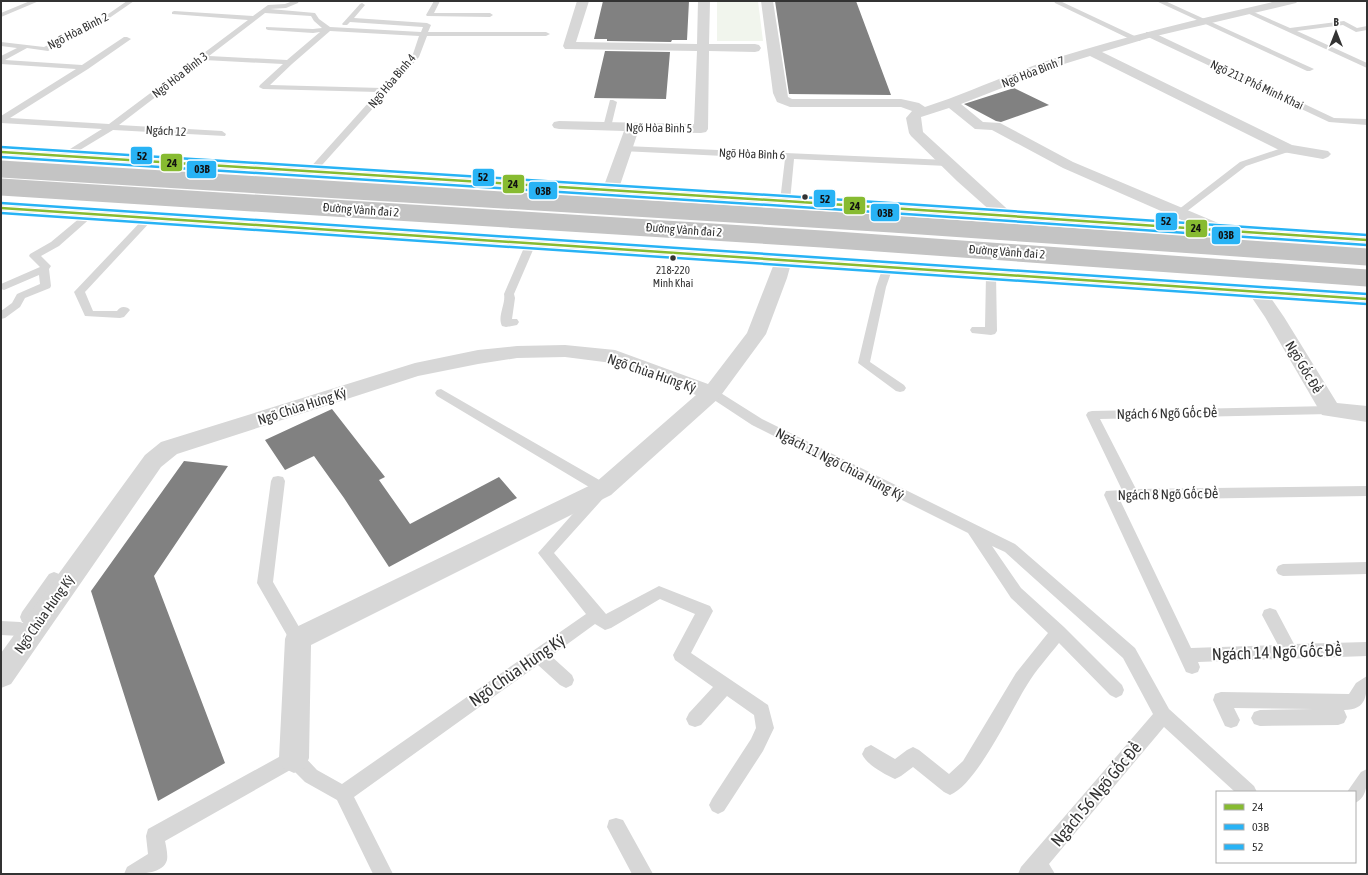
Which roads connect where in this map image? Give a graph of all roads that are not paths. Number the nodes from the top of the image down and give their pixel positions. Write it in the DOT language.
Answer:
graph roads {
  1 [pos="36,1"];
  2 [pos="131,1"];
  3 [pos="437,1"];
  4 [pos="583,1"];
  5 [pos="704,1"];
  6 [pos="767,1"];
  7 [pos="1159,1"];
  8 [pos="1292,1"];
  9 [pos="296,2"];
  10 [pos="1057,2"];
  11 [pos="362,5"];
  12 [pos="264,11"];
  13 [pos="1247,11"];
  14 [pos="174,13"];
  15 [pos="1,15"];
  16 [pos="490,15"];
  17 [pos="253,18"];
  18 [pos="348,20"];
  19 [pos="1202,22"];
  20 [pos="268,28"];
  21 [pos="1367,28"];
  22 [pos="328,29"];
  23 [pos="339,29"];
  24 [pos="1290,30"];
  25 [pos="423,34"];
  26 [pos="546,34"];
  27 [pos="1150,34"];
  28 [pos="127,39"];
  29 [pos="1137,39"];
  30 [pos="1,44"];
  31 [pos="26,46"];
  32 [pos="704,47"];
  33 [pos="755,48"];
  34 [pos="1092,52"];
  35 [pos="203,58"];
  36 [pos="1,59"];
  37 [pos="1,62"];
  38 [pos="289,62"];
  39 [pos="1367,66"];
  40 [pos="84,67"];
  41 [pos="1310,69"];
  42 [pos="386,90"];
  43 [pos="613,102"];
  44 [pos="950,103"];
  45 [pos="922,111"];
  46 [pos="1,120"];
  47 [pos="1367,122"];
  48 [pos="559,125"];
  49 [pos="607,127"];
  50 [pos="110,128"];
  51 [pos="632,128"];
  52 [pos="222,134"];
  53 [pos="624,149"];
  54 [pos="1288,149"];
  55 [pos="1,152"];
  56 [pos="1323,154"];
  57 [pos="790,155"];
  58 [pos="65,156"];
  59 [pos="947,163"];
  60 [pos="1,169"];
  61 [pos="311,172"];
  62 [pos="345,174"];
  63 [pos="509,184"];
  64 [pos="1,187"];
  65 [pos="610,191"];
  66 [pos="785,201"];
  67 [pos="1,208"];
  68 [pos="1179,212"];
  69 [pos="90,214"];
  70 [pos="150,217"];
  71 [pos="1008,217"];
  72 [pos="308,228"];
  73 [pos="1224,232"];
  74 [pos="483,239"];
  75 [pos="1367,240"];
  76 [pos="531,243"];
  77 [pos="1367,257"];
  78 [pos="783,260"];
  79 [pos="888,267"];
  80 [pos="44,269"];
  81 [pos="991,275"];
  82 [pos="1367,278"];
  83 [pos="4,287"];
  84 [pos="1257,292"];
  85 [pos="1367,299"];
  86 [pos="124,310"];
  87 [pos="1,316"];
  88 [pos="513,322"];
  89 [pos="976,330"];
  90 [pos="900,388"];
  91 [pos="441,393"];
  92 [pos="712,393"];
  93 [pos="1330,410"];
  94 [pos="1367,414"];
  95 [pos="278,481"];
  96 [pos="603,490"];
  97 [pos="1367,491"];
  98 [pos="1132,495"];
  99 [pos="972,528"];
  100 [pos="1367,568"];
  101 [pos="1283,570"];
  102 [pos="54,578"];
  103 [pos="596,615"];
  104 [pos="1270,615"];
  105 [pos="1,628"];
  106 [pos="20,629"];
  107 [pos="1058,632"];
  108 [pos="298,640"];
  109 [pos="1367,650"];
  110 [pos="1290,652"];
  111 [pos="539,655"];
  112 [pos="1,656"];
  113 [pos="1190,661"];
  114 [pos="1,675"];
  115 [pos="566,680"];
  116 [pos="1367,684"];
  117 [pos="725,686"];
  118 [pos="1116,690"];
  119 [pos="1332,701"];
  120 [pos="1163,715"];
  121 [pos="1260,718"];
  122 [pos="695,719"];
  123 [pos="1231,720"];
  124 [pos="871,754"];
  125 [pos="294,758"];
  126 [pos="1367,778"];
  127 [pos="1247,791"];
  128 [pos="1356,793"];
  129 [pos="343,794"];
  130 [pos="718,805"];
  131 [pos="616,828"];
  132 [pos="1037,871"];
  133 [pos="134,874"];
  134 [pos="383,874"];
  135 [pos="643,874"];
  1 -- 15 [label="lane"];
  2 -- 31 [label="lane, Ngõ Hòa Bình 2"];
  3 -- 16 [label="lane"];
  4 -- 32 [label="street"];
  5 -- 32 [label="street, Ngõ Hòa Bình 5"];
  6 -- 45 [label="street"];
  7 -- 19 [label="lane"];
  8 -- 13 [label="street, Ngõ Hòa Bình 7"];
  9 -- 12 [label="lane, Ngõ Hòa Bình 3"];
  10 -- 29 [label="lane"];
  11 -- 18 [label="lane"];
  12 -- 17 [label="lane, Ngõ Hòa Bình 3"];
  12 -- 22 [label="lane"];
  13 -- 19 [label="street, Ngõ Hòa Bình 7"];
  13 -- 24 [label="lane"];
  14 -- 17 [label="lane"];
  17 -- 35 [label="lane, Ngõ Hòa Bình 3"];
  18 -- 23 [label="lane"];
  18 -- 25 [label="lane"];
  19 -- 27 [label="street, Ngõ Hòa Bình 7"];
  19 -- 41 [label="lane"];
  20 -- 22 [label="lane"];
  21 -- 24 [label="lane"];
  22 -- 23 [label="lane"];
  22 -- 38 [label="lane"];
  23 -- 25 [label="lane"];
  24 -- 39 [label="lane"];
  25 -- 26 [label="lane"];
  25 -- 42 [label="lane, Ngõ Hòa Bình 4"];
  27 -- 29 [label="street, Ngõ Hòa Bình 7"];
  27 -- 47 [label="lane, Ngõ 211 Phố Minh Khai"];
  28 -- 40 [label="lane"];
  29 -- 34 [label="street, Ngõ Hòa Bình 7"];
  30 -- 31 [label="lane"];
  31 -- 36 [label="lane, Ngõ Hòa Bình 2"];
  32 -- 33 [label="street"];
  32 -- 51 [label="street, Ngõ Hòa Bình 5"];
  34 -- 44 [label="street, Ngõ Hòa Bình 7"];
  34 -- 54 [label="street"];
  35 -- 38 [label="lane"];
  35 -- 50 [label="lane, Ngõ Hòa Bình 3"];
  37 -- 40 [label="lane"];
  38 -- 42 [label="lane"];
  40 -- 46 [label="lane"];
  42 -- 61 [label="lane, Ngõ Hòa Bình 4"];
  43 -- 49 [label="lane"];
  44 -- 45 [label="street, Ngõ Hòa Bình 7"];
  44 -- 68 [label="street"];
  45 -- 59 [label="street"];
  46 -- 50 [label="lane, Ngách 12"];
  48 -- 49 [label="street, Ngõ Hòa Bình 5"];
  49 -- 51 [label="street, Ngõ Hòa Bình 5"];
  50 -- 52 [label="lane, Ngách 12"];
  50 -- 58 [label="lane, Ngõ Hòa Bình 3"];
  51 -- 53 [label="street"];
  53 -- 57 [label="lane, Ngõ Hòa Bình 6"];
  53 -- 65 [label="street"];
  54 -- 56 [label="street"];
  54 -- 68 [label="lane"];
  55 -- 58 [label="main road"];
  57 -- 59 [label="lane, Ngõ Hòa Bình 6"];
  57 -- 66 [label="lane"];
  58 -- 61 [label="main road"];
  59 -- 71 [label="street"];
  60 -- 77 [label="highway, Đường Vành đai 2, bridge"];
  61 -- 62 [label="main road"];
  62 -- 63 [label="main road"];
  62 -- 72 [label="main road"];
  63 -- 65 [label="main road"];
  63 -- 74 [label="main road"];
  64 -- 82 [label="highway, Đường Vành đai 2, bridge"];
  65 -- 66 [label="main road"];
  66 -- 71 [label="main road"];
  67 -- 69 [label="main road"];
  68 -- 73 [label="street"];
  69 -- 70 [label="main road"];
  69 -- 80 [label="lane"];
  70 -- 72 [label="main road"];
  70 -- 86 [label="lane"];
  71 -- 73 [label="main road"];
  72 -- 74 [label="main road"];
  73 -- 75 [label="main road"];
  74 -- 76 [label="main road"];
  76 -- 78 [label="main road"];
  76 -- 88 [label="lane"];
  78 -- 79 [label="main road"];
  78 -- 92 [label="street, Ngõ Chùa Hưng Ký"];
  79 -- 81 [label="main road"];
  79 -- 90 [label="lane"];
  80 -- 83 [label="lane"];
  80 -- 87 [label="lane"];
  81 -- 84 [label="main road"];
  81 -- 89 [label="lane"];
  84 -- 85 [label="main road"];
  84 -- 93 [label="street, Ngõ Gốc Đề"];
  91 -- 96 [label="lane"];
  92 -- 96 [label="street, Ngõ Chùa Hưng Ký"];
  92 -- 99 [label="lane, Ngách 11 Ngõ Chùa Hưng Ký"];
  92 -- 114 [label="street, Ngõ Chùa Hưng Ký"];
  93 -- 94 [label="street"];
  93 -- 98 [label="lane, Ngách 6 Ngõ Gốc Đề"];
  95 -- 108 [label="lane"];
  96 -- 103 [label="lane, Ngõ Chùa Hưng Ký"];
  96 -- 108 [label="street, Ngõ Chùa Hưng Ký"];
  97 -- 98 [label="lane, Ngách 8 Ngõ Gốc Đề"];
  98 -- 113 [label="lane, Ngách 8 Ngõ Gốc Đề"];
  99 -- 107 [label="lane"];
  99 -- 120 [label="lane, Ngách 11 Ngõ Chùa Hưng Ký"];
  100 -- 101 [label="lane"];
  102 -- 106 [label="lane"];
  103 -- 111 [label="lane, Ngõ Chùa Hưng Ký"];
  103 -- 117 [label="lane"];
  104 -- 110 [label="lane"];
  105 -- 106 [label="lane"];
  106 -- 112 [label="lane"];
  107 -- 118 [label="lane"];
  107 -- 124 [label="lane"];
  108 -- 125 [label="street"];
  109 -- 110 [label="lane, Ngách 14 Ngõ Gốc Đề"];
  110 -- 113 [label="lane, Ngách 14 Ngõ Gốc Đề"];
  111 -- 115 [label="lane"];
  111 -- 129 [label="lane, Ngõ Chùa Hưng Ký"];
  116 -- 119 [label="lane"];
  117 -- 122 [label="lane"];
  117 -- 130 [label="lane"];
  119 -- 121 [label="lane"];
  119 -- 123 [label="lane"];
  120 -- 127 [label="lane, Ngách 11 Ngõ Chùa Hưng Ký"];
  120 -- 132 [label="lane, Ngách 56 Ngõ Gốc Đề"];
  125 -- 129 [label="lane"];
  125 -- 133 [label="lane"];
  126 -- 128 [label="lane"];
  129 -- 134 [label="lane"];
  131 -- 135 [label="lane"];
}
